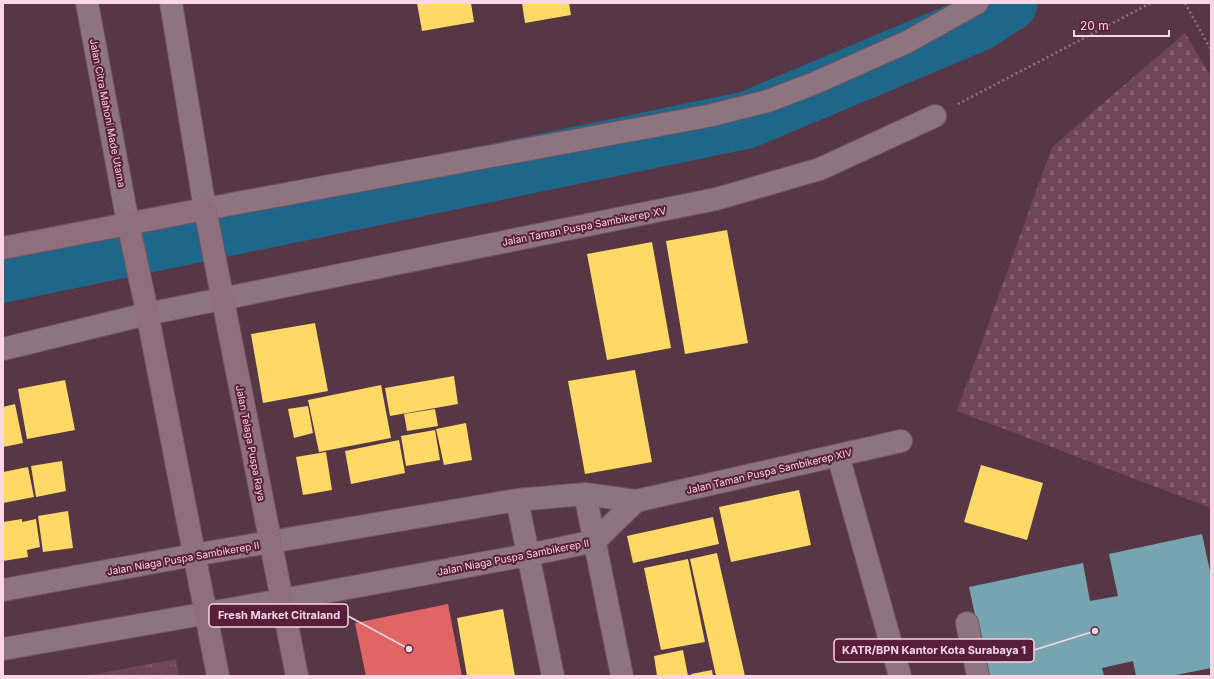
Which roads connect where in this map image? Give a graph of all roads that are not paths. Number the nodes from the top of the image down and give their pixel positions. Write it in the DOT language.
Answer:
graph roads {
  1 [pos="87,3"];
  2 [pos="171,3"];
  3 [pos="977,3"];
  4 [pos="935,116"];
  5 [pos="207,219"];
  6 [pos="130,233"];
  7 [pos="3,248"];
  8 [pos="221,295"];
  9 [pos="146,308"];
  10 [pos="3,349"];
  11 [pos="901,441"];
  12 [pos="838,455"];
  13 [pos="585,494"];
  14 [pos="517,500"];
  15 [pos="636,501"];
  16 [pos="595,541"];
  17 [pos="271,542"];
  18 [pos="194,555"];
  19 [pos="528,555"];
  20 [pos="3,590"];
  21 [pos="282,600"];
  22 [pos="205,613"];
  23 [pos="967,623"];
  24 [pos="3,649"];
  25 [pos="218,676"];
  26 [pos="297,676"];
  27 [pos="553,676"];
  28 [pos="622,676"];
  29 [pos="900,676"];
  30 [pos="978,676"];
  1 -- 6 [label="street, Jalan Citra Mahoni Made Utama"];
  2 -- 5 [label="street"];
  3 -- 5 [label="street"];
  4 -- 8 [label="street, Jalan Taman Puspa Sambikerep XV"];
  5 -- 6 [label="main road"];
  5 -- 8 [label="main road, Jalan Telaga Puspa Raya"];
  6 -- 7 [label="main road"];
  6 -- 9 [label="main road"];
  8 -- 9 [label="street, Jalan Taman Puspa Sambikerep XV"];
  8 -- 17 [label="main road, Jalan Telaga Puspa Raya"];
  9 -- 10 [label="street, Jalan Taman Puspa Sambikerep XV"];
  9 -- 18 [label="main road"];
  11 -- 12 [label="street, Jalan Taman Puspa Sambikerep XIV"];
  12 -- 15 [label="street, Jalan Taman Puspa Sambikerep XIV"];
  12 -- 29 [label="street"];
  13 -- 14 [label="street, Jalan Niaga Puspa Sambikerep II"];
  13 -- 15 [label="street, Jalan Niaga Puspa Sambikerep II"];
  13 -- 16 [label="street"];
  14 -- 17 [label="street, Jalan Niaga Puspa Sambikerep II"];
  14 -- 19 [label="street"];
  15 -- 16 [label="street, Jalan Niaga Puspa Sambikerep II"];
  16 -- 19 [label="street, Jalan Niaga Puspa Sambikerep II"];
  16 -- 28 [label="street"];
  17 -- 18 [label="street, Jalan Niaga Puspa Sambikerep II"];
  17 -- 21 [label="main road, Jalan Telaga Puspa Raya"];
  18 -- 20 [label="street, Jalan Niaga Puspa Sambikerep II"];
  18 -- 22 [label="main road"];
  19 -- 21 [label="street, Jalan Niaga Puspa Sambikerep II"];
  19 -- 27 [label="street"];
  21 -- 22 [label="street, Jalan Niaga Puspa Sambikerep II"];
  21 -- 26 [label="main road, Jalan Telaga Puspa Raya"];
  22 -- 24 [label="street, Jalan Niaga Puspa Sambikerep II"];
  22 -- 25 [label="main road"];
  23 -- 30 [label="street"];
}
